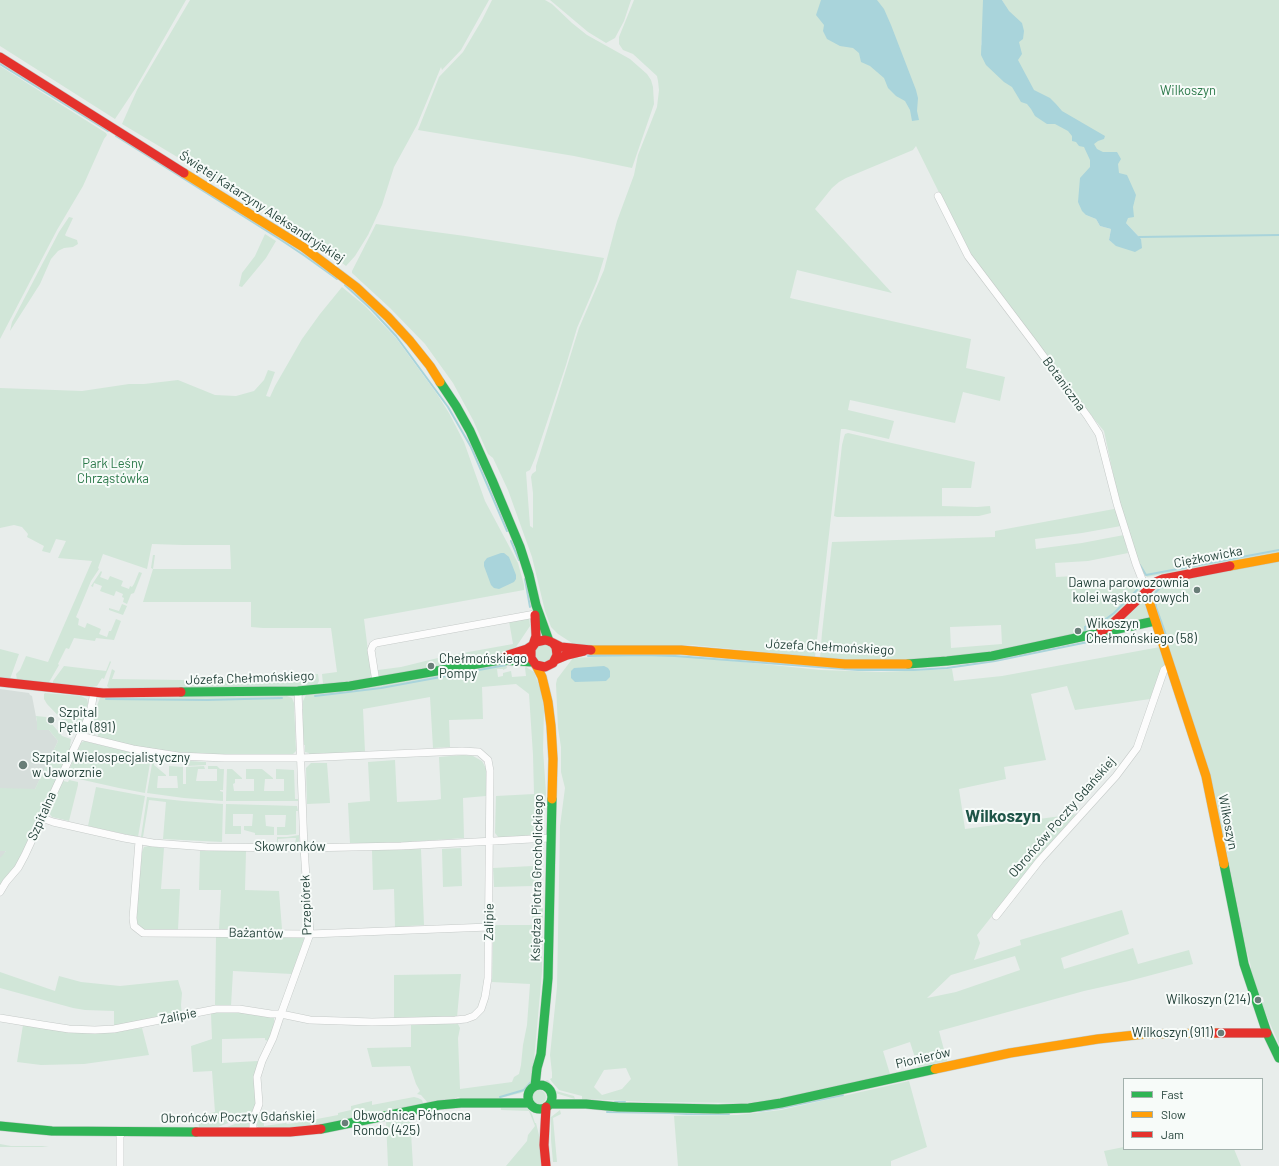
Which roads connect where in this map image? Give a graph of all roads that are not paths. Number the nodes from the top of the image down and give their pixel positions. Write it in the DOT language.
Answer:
graph roads {
  1 [pos="0,57"];
  2 [pos="938,196"];
  3 [pos="1279,557"];
  4 [pos="1146,592"];
  5 [pos="535,609"];
  6 [pos="1155,621"];
  7 [pos="1092,635"];
  8 [pos="551,642"];
  9 [pos="533,645"];
  10 [pos="588,650"];
  11 [pos="500,660"];
  12 [pos="554,662"];
  13 [pos="535,663"];
  14 [pos="1170,666"];
  15 [pos="0,682"];
  16 [pos="376,682"];
  17 [pos="298,691"];
  18 [pos="94,692"];
  19 [pos="548,702"];
  20 [pos="80,736"];
  21 [pos="301,758"];
  22 [pos="42,818"];
  23 [pos="550,838"];
  24 [pos="139,841"];
  25 [pos="490,841"];
  26 [pos="304,848"];
  27 [pos="0,892"];
  28 [pos="996,916"];
  29 [pos="489,927"];
  30 [pos="310,934"];
  31 [pos="281,1014"];
  32 [pos="0,1018"];
  33 [pos="1267,1033"];
  34 [pos="541,1054"];
  35 [pos="1279,1058"];
  36 [pos="535,1086"];
  37 [pos="548,1089"];
  38 [pos="531,1101"];
  39 [pos="586,1104"];
  40 [pos="548,1105"];
  41 [pos="0,1126"];
  42 [pos="123,1132"];
  43 [pos="254,1132"];
  44 [pos="544,1146"];
  45 [pos="120,1166"];
  46 [pos="546,1166"];
  1 -- 5 [label="street, Świętej Katarzyny Aleksandryjskiej"];
  2 -- 4 [label="street, Botaniczna"];
  3 -- 4 [label="street, Ciężkowicka"];
  4 -- 6 [label="street, Wilkoszyn"];
  4 -- 7 [label="street, Józefa Chełmońskiego"];
  5 -- 8 [label="street, Świętej Katarzyny Aleksandryjskiej"];
  5 -- 9 [label="street, Świętej Katarzyny Aleksandryjskiej"];
  5 -- 16 [label="street"];
  6 -- 7 [label="street, Józefa Chełmońskiego"];
  6 -- 14 [label="street, Wilkoszyn"];
  7 -- 10 [label="street, Józefa Chełmońskiego"];
  8 -- 9 [label="street"];
  8 -- 10 [label="street, Józefa Chełmońskiego"];
  8 -- 12 [label="street"];
  9 -- 11 [label="street, Józefa Chełmońskiego"];
  9 -- 13 [label="street"];
  10 -- 12 [label="street, Józefa Chełmońskiego"];
  11 -- 13 [label="street, Józefa Chełmońskiego"];
  11 -- 16 [label="street, Józefa Chełmońskiego"];
  12 -- 13 [label="street"];
  12 -- 19 [label="street, Księdza Piotra Grocholickiego"];
  13 -- 19 [label="street, Księdza Piotra Grocholickiego"];
  14 -- 28 [label="street, Obrońców Poczty Gdańskiej"];
  14 -- 33 [label="street, Wilkoszyn"];
  15 -- 18 [label="street, Józefa Chełmońskiego"];
  16 -- 17 [label="street, Józefa Chełmońskiego"];
  17 -- 18 [label="street, Józefa Chełmońskiego"];
  17 -- 21 [label="street, Przepiórek"];
  18 -- 20 [label="street, Szpitalna"];
  19 -- 23 [label="street, Księdza Piotra Grocholickiego"];
  20 -- 21 [label="street, Zalipie"];
  20 -- 22 [label="street, Szpitalna"];
  21 -- 25 [label="street, Zalipie"];
  21 -- 26 [label="street, Przepiórek"];
  22 -- 24 [label="street, Skowronków"];
  22 -- 27 [label="street, Szpitalna"];
  23 -- 25 [label="street, Skowronków"];
  23 -- 34 [label="street, Księdza Piotra Grocholickiego"];
  24 -- 26 [label="street, Skowronków"];
  24 -- 30 [label="street, Bażantów"];
  25 -- 26 [label="street, Skowronków"];
  25 -- 29 [label="street, Zalipie"];
  26 -- 30 [label="street, Przepiórek"];
  29 -- 30 [label="street, Bażantów"];
  29 -- 31 [label="street, Zalipie"];
  30 -- 31 [label="street, Przepiórek"];
  31 -- 32 [label="street, Zalipie"];
  31 -- 43 [label="street, Przepiórek"];
  33 -- 35 [label="street, Wilkoszyn"];
  33 -- 39 [label="street, Pionierów"];
  34 -- 36 [label="street, Księdza Piotra Grocholickiego"];
  34 -- 37 [label="street, Księdza Piotra Grocholickiego"];
  36 -- 37 [label="street"];
  36 -- 38 [label="street"];
  37 -- 39 [label="street"];
  37 -- 40 [label="street"];
  38 -- 40 [label="street"];
  38 -- 43 [label="street, Obrońców Poczty Gdańskiej"];
  38 -- 44 [label="street"];
  39 -- 40 [label="street"];
  40 -- 44 [label="street"];
  41 -- 42 [label="street, Obrońców Poczty Gdańskiej"];
  42 -- 43 [label="street, Obrońców Poczty Gdańskiej"];
  42 -- 45 [label="street"];
  44 -- 46 [label="street"];
}
